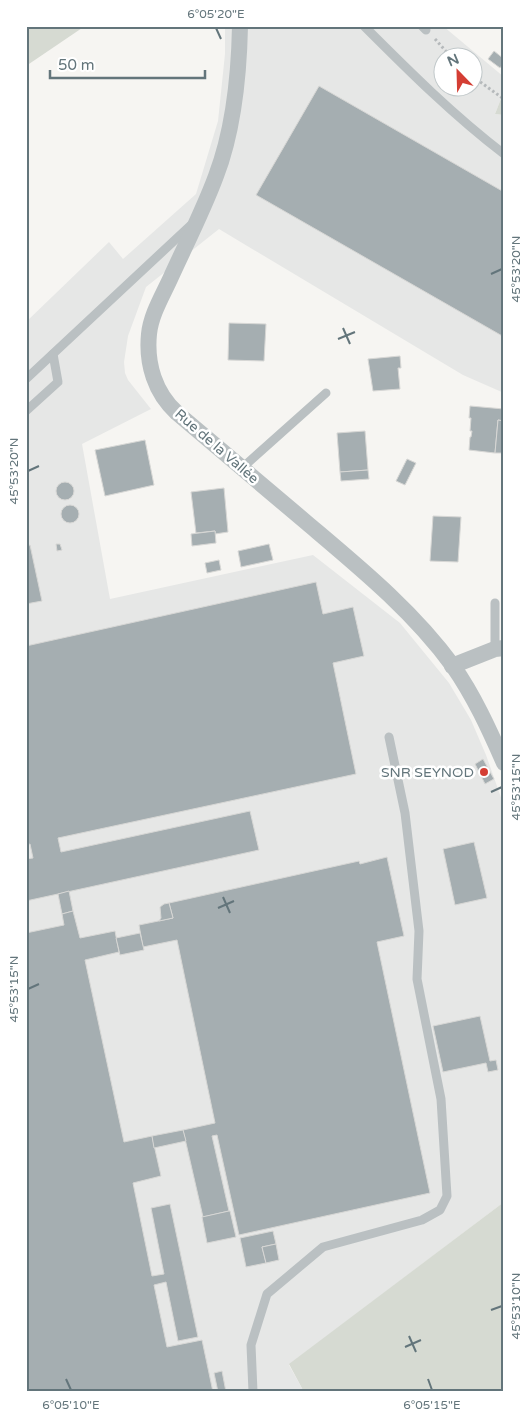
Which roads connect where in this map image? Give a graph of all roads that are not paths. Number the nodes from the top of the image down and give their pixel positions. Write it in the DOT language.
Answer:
graph roads {
  1 [pos="240,26"];
  2 [pos="364,26"];
  3 [pos="504,154"];
  4 [pos="198,218"];
  5 [pos="53,354"];
  6 [pos="26,379"];
  7 [pos="326,394"];
  8 [pos="26,411"];
  9 [pos="242,468"];
  10 [pos="495,603"];
  11 [pos="500,648"];
  12 [pos="452,666"];
  13 [pos="389,737"];
  14 [pos="504,763"];
  15 [pos="253,1392"];
  1 -- 4 [label="street, Rue de la Vallée"];
  2 -- 3 [label="lane"];
  4 -- 5 [label="lane"];
  4 -- 9 [label="street, Rue de la Vallée"];
  5 -- 6 [label="lane"];
  5 -- 8 [label="lane"];
  7 -- 9 [label="lane"];
  9 -- 12 [label="street, Rue de la Vallée"];
  10 -- 11 [label="lane"];
  11 -- 12 [label="street"];
  12 -- 14 [label="street, Rue de la Vallée"];
  13 -- 15 [label="lane"];
}
